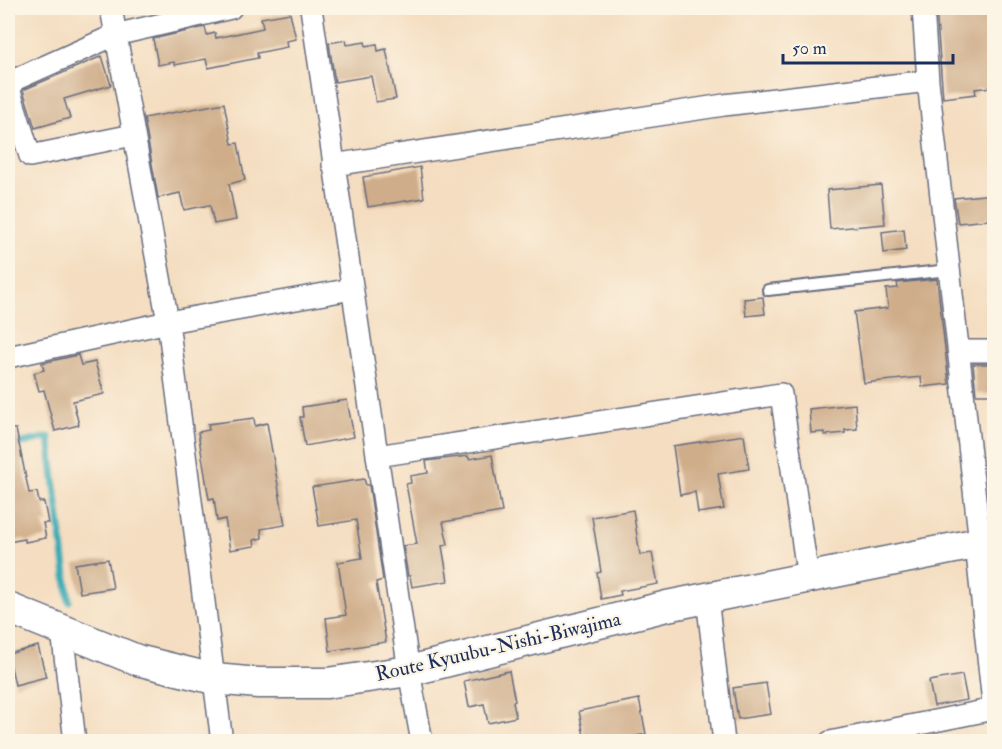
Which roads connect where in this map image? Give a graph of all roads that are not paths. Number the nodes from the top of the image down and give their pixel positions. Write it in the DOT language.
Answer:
graph roads {
  1 [pos="111,8"];
  2 [pos="231,8"];
  3 [pos="311,8"];
  4 [pos="922,8"];
  5 [pos="116,35"];
  6 [pos="928,81"];
  7 [pos="9,92"];
  8 [pos="134,135"];
  9 [pos="333,165"];
  10 [pos="950,270"];
  11 [pos="352,289"];
  12 [pos="768,290"];
  13 [pos="168,322"];
  14 [pos="959,351"];
  15 [pos="994,351"];
  16 [pos="8,357"];
  17 [pos="376,456"];
  18 [pos="983,543"];
  19 [pos="808,578"];
  20 [pos="707,598"];
  21 [pos="8,608"];
  22 [pos="62,630"];
  23 [pos="409,671"];
  24 [pos="214,679"];
  25 [pos="994,710"];
  26 [pos="75,741"];
  27 [pos="222,741"];
  28 [pos="422,741"];
  29 [pos="724,741"];
  30 [pos="830,741"];
  1 -- 5 [label="street"];
  2 -- 5 [label="street"];
  3 -- 9 [label="street"];
  4 -- 6 [label="street"];
  5 -- 7 [label="street"];
  5 -- 8 [label="street"];
  6 -- 9 [label="street"];
  6 -- 10 [label="street"];
  7 -- 8 [label="street"];
  8 -- 13 [label="street"];
  9 -- 11 [label="street"];
  10 -- 12 [label="lane"];
  10 -- 14 [label="street"];
  11 -- 13 [label="street"];
  11 -- 17 [label="street"];
  13 -- 16 [label="street"];
  13 -- 24 [label="street"];
  14 -- 15 [label="street"];
  14 -- 18 [label="street"];
  17 -- 19 [label="street"];
  17 -- 23 [label="street"];
  18 -- 19 [label="main road, Route Kyuubu-Nishi-Biwajima"];
  18 -- 25 [label="street"];
  19 -- 20 [label="main road, Route Kyuubu-Nishi-Biwajima"];
  20 -- 23 [label="main road, Route Kyuubu-Nishi-Biwajima"];
  20 -- 29 [label="street"];
  21 -- 22 [label="main road, Route Kyuubu-Nishi-Biwajima"];
  22 -- 24 [label="main road, Route Kyuubu-Nishi-Biwajima"];
  22 -- 26 [label="street"];
  23 -- 24 [label="main road, Route Kyuubu-Nishi-Biwajima"];
  23 -- 28 [label="street"];
  24 -- 27 [label="street"];
  25 -- 30 [label="street"];
}
